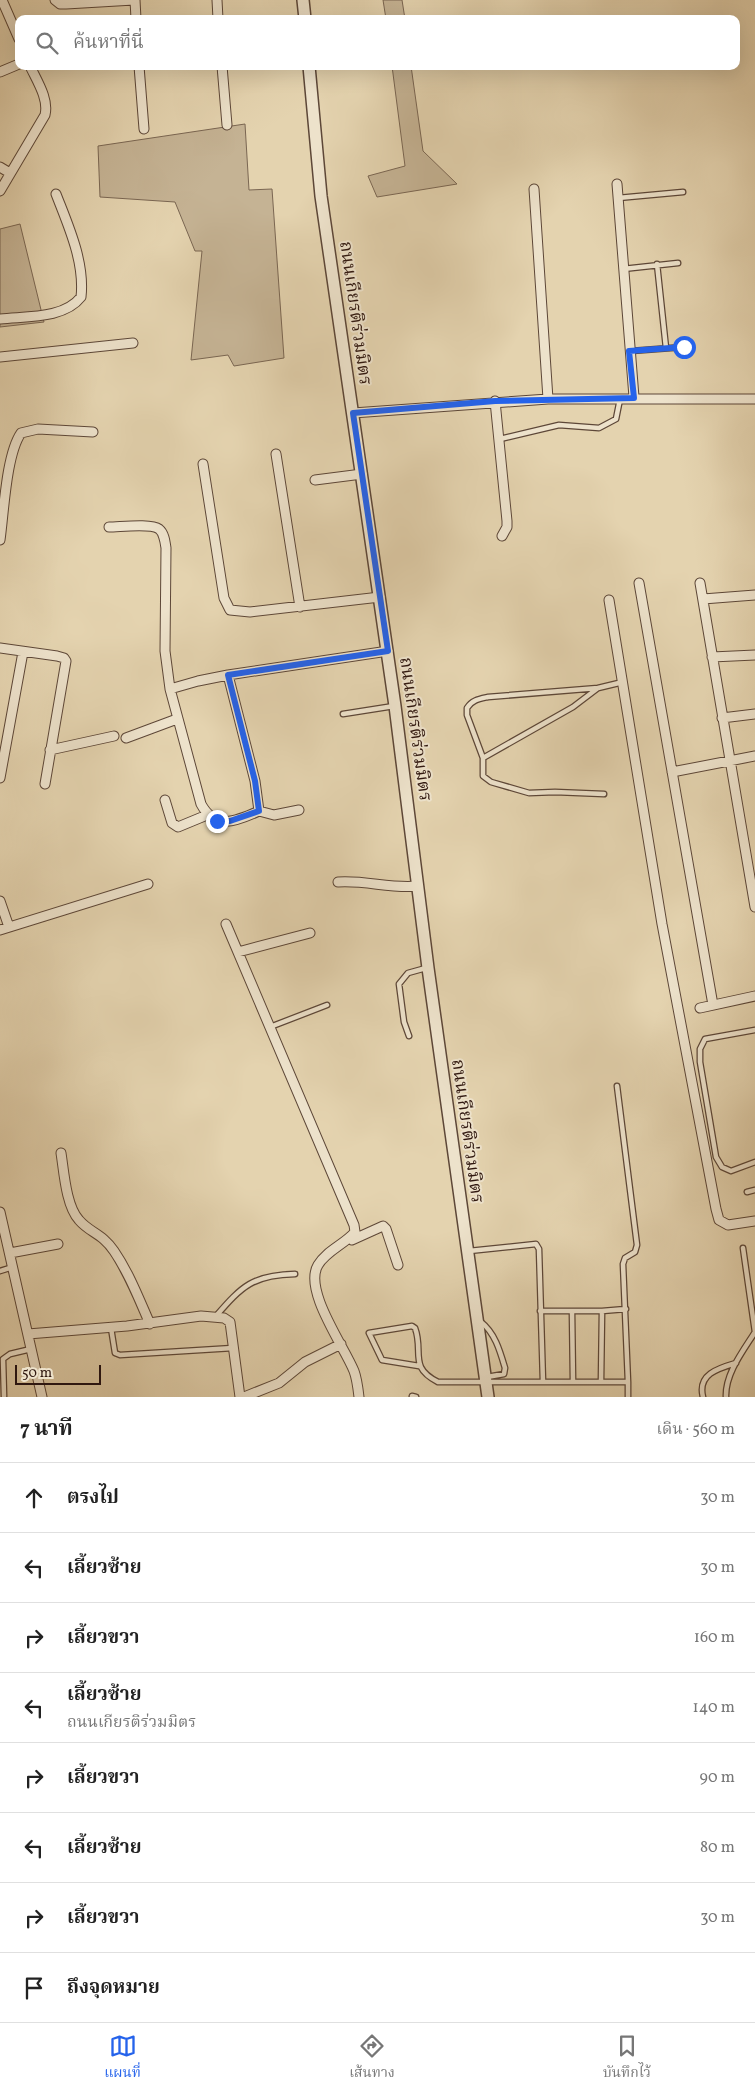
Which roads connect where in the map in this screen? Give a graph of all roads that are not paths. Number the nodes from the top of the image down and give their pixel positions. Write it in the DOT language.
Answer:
graph roads {
  1 [pos="135,0"];
  2 [pos="217,0"];
  3 [pos="303,0"];
  4 [pos="55,1"];
  5 [pos="2,2"];
  6 [pos="136,15"];
  7 [pos="218,15"];
  8 [pos="305,15"];
  9 [pos="15,30"];
  10 [pos="15,66"];
  11 [pos="32,70"];
  12 [pos="139,70"];
  13 [pos="222,70"];
  14 [pos="309,70"];
  15 [pos="0,72"];
  16 [pos="227,125"];
  17 [pos="144,129"];
  18 [pos="0,167"];
  19 [pos="10,173"];
  20 [pos="617,184"];
  21 [pos="534,189"];
  22 [pos="0,191"];
  23 [pos="682,192"];
  24 [pos="56,194"];
  25 [pos="618,198"];
  26 [pos="678,263"];
  27 [pos="657,264"];
  28 [pos="623,269"];
  29 [pos="0,318"];
  30 [pos="133,343"];
  31 [pos="684,347"];
  32 [pos="666,348"];
  33 [pos="629,351"];
  34 [pos="0,357"];
  35 [pos="620,398"];
  36 [pos="634,398"];
  37 [pos="548,399"];
  38 [pos="755,399"];
  39 [pos="495,401"];
  40 [pos="353,413"];
  41 [pos="93,432"];
  42 [pos="500,438"];
  43 [pos="276,454"];
  44 [pos="203,464"];
  45 [pos="362,474"];
  46 [pos="315,480"];
  47 [pos="109,527"];
  48 [pos="502,536"];
  49 [pos="0,540"];
  50 [pos="639,583"];
  51 [pos="700,583"];
  52 [pos="755,595"];
  53 [pos="380,597"];
  54 [pos="609,600"];
  55 [pos="703,600"];
  56 [pos="300,607"];
  57 [pos="0,648"];
  58 [pos="388,651"];
  59 [pos="23,652"];
  60 [pos="755,655"];
  61 [pos="712,657"];
  62 [pos="228,675"];
  63 [pos="623,682"];
  64 [pos="598,688"];
  65 [pos="170,689"];
  66 [pos="395,706"];
  67 [pos="343,714"];
  68 [pos="755,714"];
  69 [pos="722,718"];
  70 [pos="177,719"];
  71 [pos="114,736"];
  72 [pos="126,738"];
  73 [pos="50,750"];
  74 [pos="755,756"];
  75 [pos="483,758"];
  76 [pos="730,760"];
  77 [pos="672,772"];
  78 [pos="0,778"];
  79 [pos="45,784"];
  80 [pos="604,794"];
  81 [pos="165,800"];
  82 [pos="299,810"];
  83 [pos="259,811"];
  84 [pos="207,816"];
  85 [pos="338,882"];
  86 [pos="148,884"];
  87 [pos="418,886"];
  88 [pos="0,901"];
  89 [pos="755,907"];
  90 [pos="226,924"];
  91 [pos="5,928"];
  92 [pos="310,933"];
  93 [pos="238,952"];
  94 [pos="428,968"];
  95 [pos="755,996"];
  96 [pos="327,1005"];
  97 [pos="713,1005"];
  98 [pos="700,1008"];
  99 [pos="270,1027"];
  100 [pos="755,1030"];
  101 [pos="410,1036"];
  102 [pos="617,1086"];
  103 [pos="61,1153"];
  104 [pos="755,1162"];
  105 [pos="755,1190"];
  106 [pos="747,1192"];
  107 [pos="0,1212"];
  108 [pos="755,1221"];
  109 [pos="58,1244"];
  110 [pos="342,1244"];
  111 [pos="743,1248"];
  112 [pos="468,1251"];
  113 [pos="10,1254"];
  114 [pos="398,1264"];
  115 [pos="13,1268"];
  116 [pos="0,1271"];
  117 [pos="295,1274"];
  118 [pos="626,1309"];
  119 [pos="572,1311"];
  120 [pos="602,1311"];
  121 [pos="540,1312"];
  122 [pos="215,1317"];
  123 [pos="477,1319"];
  124 [pos="150,1324"];
  125 [pos="111,1328"];
  126 [pos="755,1332"];
  127 [pos="28,1334"];
  128 [pos="340,1344"];
  129 [pos="233,1348"];
  130 [pos="31,1349"];
  131 [pos="736,1363"];
  132 [pos="419,1366"];
  133 [pos="486,1380"];
  134 [pos="543,1382"];
  135 [pos="573,1382"];
  136 [pos="601,1382"];
  137 [pos="628,1382"];
  138 [pos="4,1396"];
  139 [pos="42,1397"];
  140 [pos="240,1397"];
  141 [pos="244,1397"];
  142 [pos="360,1397"];
  143 [pos="488,1397"];
  144 [pos="628,1397"];
  145 [pos="703,1397"];
  146 [pos="726,1397"];
  1 -- 4 [label="street"];
  1 -- 6 [label="street"];
  2 -- 7 [label="street"];
  3 -- 8 [label="street"];
  5 -- 9 [label="street"];
  10 -- 15 [label="street"];
  11 -- 19 [label="street"];
  12 -- 17 [label="street"];
  13 -- 16 [label="street"];
  14 -- 40 [label="street, ถนนเกียรติร่วมมิตร"];
  18 -- 19 [label="street"];
  19 -- 22 [label="street"];
  20 -- 25 [label="street"];
  21 -- 37 [label="street"];
  23 -- 25 [label="lane"];
  24 -- 29 [label="street"];
  25 -- 28 [label="street"];
  26 -- 27 [label="lane"];
  27 -- 28 [label="lane"];
  27 -- 32 [label="lane"];
  28 -- 33 [label="street"];
  30 -- 34 [label="street"];
  31 -- 32 [label="lane"];
  32 -- 33 [label="lane"];
  33 -- 36 [label="street"];
  35 -- 36 [label="street"];
  35 -- 37 [label="street"];
  35 -- 42 [label="lane"];
  36 -- 38 [label="street"];
  37 -- 39 [label="street"];
  39 -- 40 [label="street"];
  39 -- 42 [label="street"];
  40 -- 45 [label="street, ถนนเกียรติร่วมมิตร"];
  41 -- 49 [label="street"];
  42 -- 48 [label="street"];
  43 -- 56 [label="street"];
  44 -- 56 [label="street"];
  45 -- 46 [label="street"];
  45 -- 53 [label="street, ถนนเกียรติร่วมมิตร"];
  47 -- 65 [label="street"];
  50 -- 77 [label="street"];
  51 -- 55 [label="street"];
  52 -- 55 [label="street"];
  53 -- 56 [label="street"];
  53 -- 58 [label="street, ถนนเกียรติร่วมมิตร"];
  54 -- 63 [label="street"];
  55 -- 61 [label="street"];
  57 -- 59 [label="street"];
  58 -- 62 [label="street"];
  58 -- 66 [label="street, ถนนเกียรติร่วมมิตร"];
  59 -- 73 [label="street"];
  59 -- 78 [label="street"];
  60 -- 61 [label="street"];
  61 -- 69 [label="street"];
  62 -- 65 [label="street"];
  62 -- 83 [label="street"];
  63 -- 64 [label="lane"];
  63 -- 108 [label="street"];
  64 -- 75 [label="lane"];
  64 -- 75 [label="lane"];
  65 -- 70 [label="street"];
  66 -- 67 [label="lane"];
  66 -- 87 [label="street, ถนนเกียรติร่วมมิตร"];
  68 -- 69 [label="street"];
  69 -- 76 [label="street"];
  70 -- 72 [label="street"];
  70 -- 84 [label="street"];
  71 -- 73 [label="street"];
  73 -- 79 [label="street"];
  74 -- 76 [label="street"];
  75 -- 80 [label="lane"];
  76 -- 77 [label="street"];
  76 -- 89 [label="street"];
  77 -- 97 [label="street"];
  81 -- 84 [label="street"];
  82 -- 83 [label="street"];
  83 -- 84 [label="street"];
  85 -- 87 [label="street"];
  86 -- 91 [label="street"];
  87 -- 94 [label="street, ถนนเกียรติร่วมมิตร"];
  88 -- 91 [label="street"];
  90 -- 93 [label="street"];
  92 -- 93 [label="street"];
  93 -- 99 [label="street"];
  94 -- 101 [label="lane"];
  94 -- 112 [label="street, ถนนเกียรติร่วมมิตร"];
  95 -- 97 [label="street"];
  96 -- 99 [label="lane"];
  97 -- 98 [label="street"];
  99 -- 110 [label="street"];
  100 -- 104 [label="lane"];
  102 -- 118 [label="lane"];
  103 -- 124 [label="street"];
  105 -- 106 [label="lane"];
  107 -- 113 [label="street"];
  109 -- 113 [label="street"];
  110 -- 114 [label="street"];
  110 -- 128 [label="street"];
  111 -- 126 [label="lane"];
  112 -- 121 [label="lane"];
  112 -- 123 [label="street, ถนนเกียรติร่วมมิตร"];
  113 -- 115 [label="street"];
  115 -- 116 [label="lane"];
  115 -- 127 [label="street"];
  117 -- 122 [label="lane"];
  118 -- 120 [label="lane"];
  118 -- 137 [label="lane"];
  119 -- 120 [label="lane"];
  119 -- 121 [label="lane"];
  119 -- 135 [label="lane"];
  120 -- 136 [label="lane"];
  121 -- 134 [label="lane"];
  122 -- 124 [label="street"];
  122 -- 129 [label="street"];
  123 -- 133 [label="street, ถนนเกียรติร่วมมิตร"];
  123 -- 133 [label="lane"];
  124 -- 125 [label="street"];
  125 -- 127 [label="street"];
  125 -- 129 [label="lane"];
  126 -- 131 [label="lane"];
  127 -- 130 [label="street"];
  128 -- 141 [label="street"];
  128 -- 142 [label="street"];
  129 -- 140 [label="street"];
  130 -- 138 [label="lane"];
  130 -- 139 [label="street"];
  131 -- 145 [label="lane"];
  131 -- 146 [label="lane"];
  132 -- 132 [label="lane"];
  132 -- 133 [label="lane"];
  133 -- 134 [label="lane"];
  133 -- 143 [label="street, ถนนเกียรติร่วมมิตร"];
  134 -- 135 [label="lane"];
  135 -- 136 [label="lane"];
  136 -- 137 [label="lane"];
  137 -- 144 [label="lane"];
}
